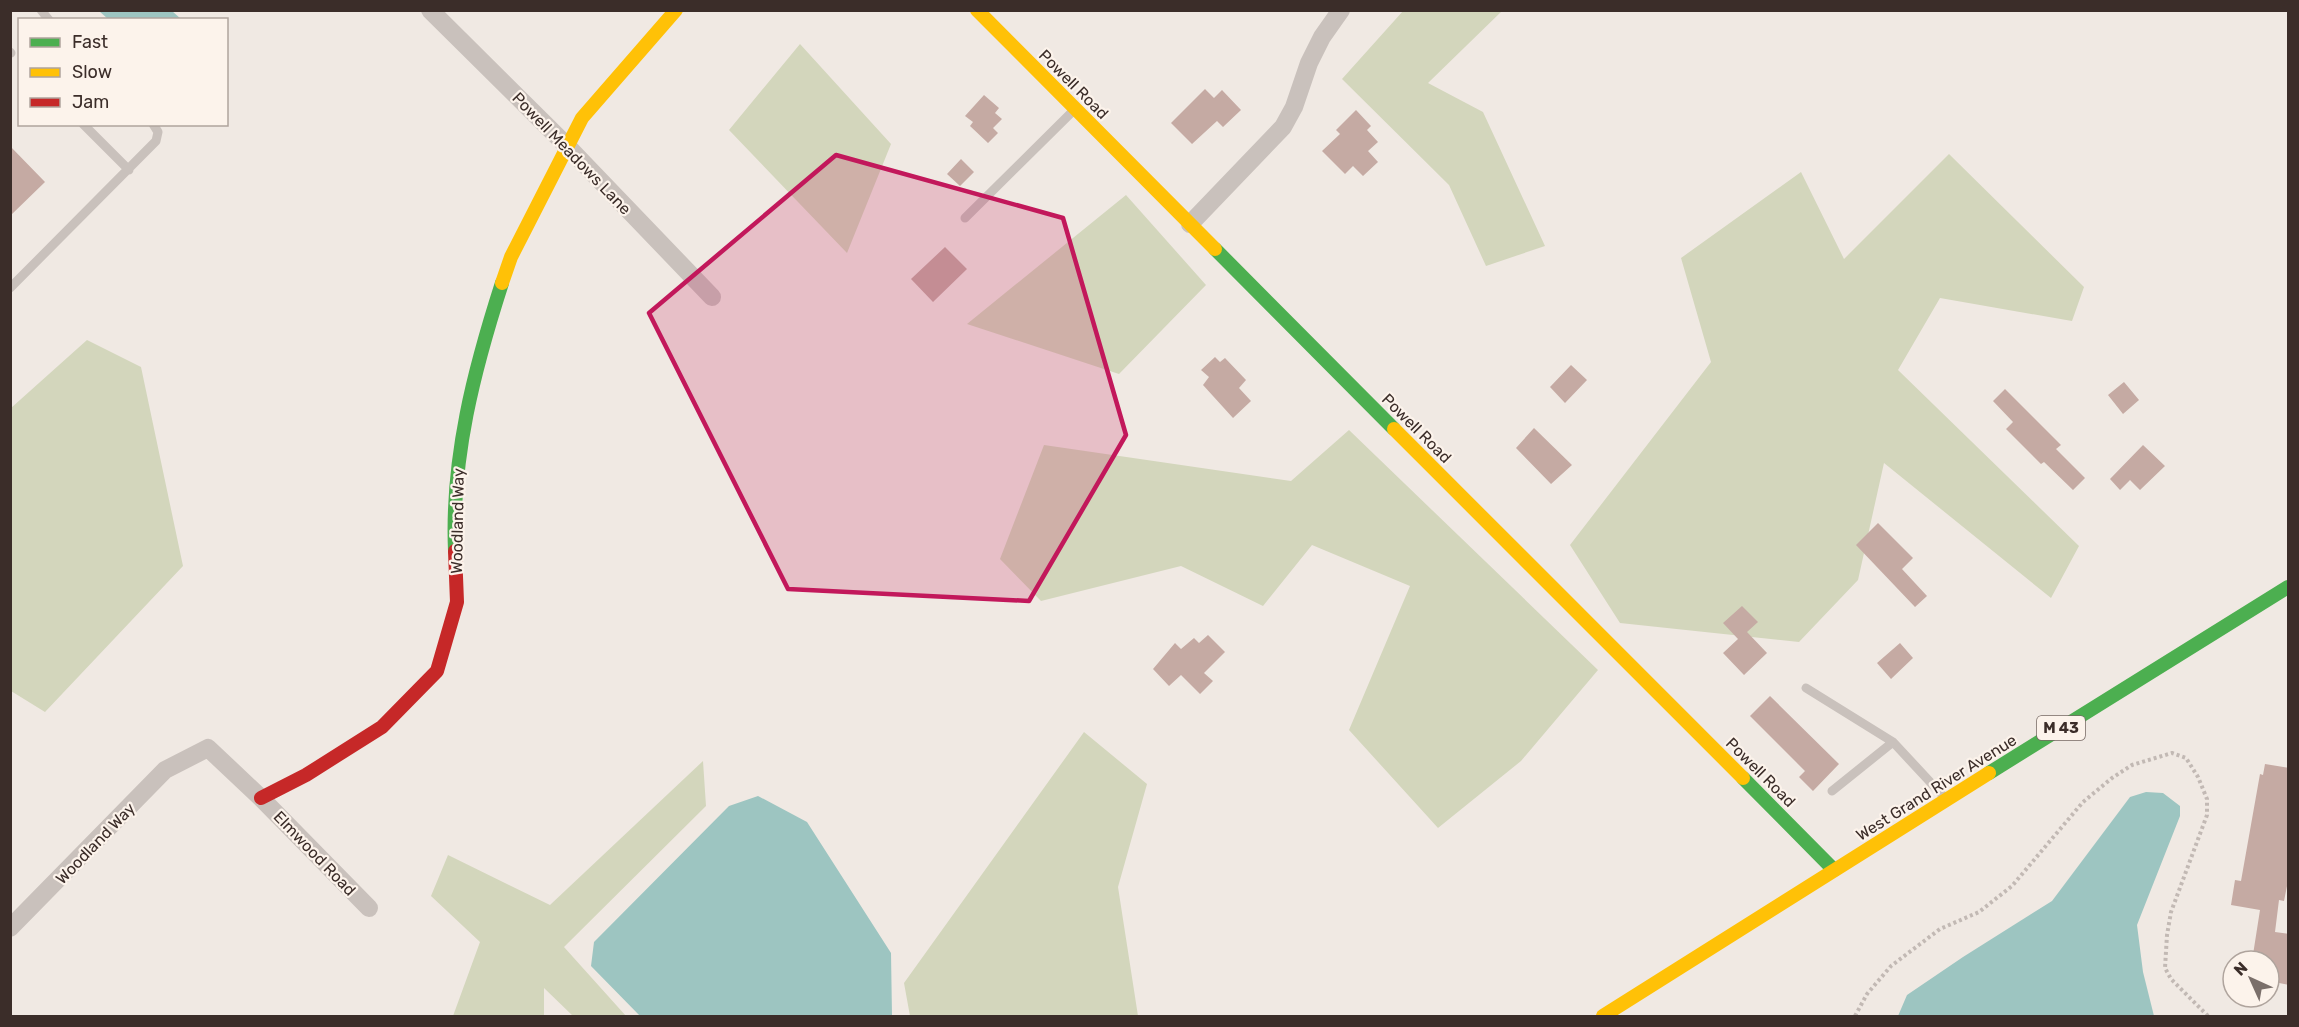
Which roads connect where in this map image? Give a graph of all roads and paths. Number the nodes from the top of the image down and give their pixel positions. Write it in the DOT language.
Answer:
graph roads {
  1 [pos="430,10"];
  2 [pos="676,10"];
  3 [pos="976,10"];
  4 [pos="1341,10"];
  5 [pos="1075,109"];
  6 [pos="85,126"];
  7 [pos="154,126"];
  8 [pos="568,147"];
  9 [pos="129,170"];
  10 [pos="965,218"];
  11 [pos="1190,224"];
  12 [pos="10,288"];
  13 [pos="712,297"];
  14 [pos="2289,587"];
  15 [pos="1806,688"];
  16 [pos="1893,742"];
  17 [pos="1832,791"];
  18 [pos="261,798"];
  19 [pos="1947,800"];
  20 [pos="1834,870"];
  21 [pos="369,908"];
  22 [pos="10,928"];
  23 [pos="1603,1017"];
  24 [pos="1855,1017"];
  25 [pos="2208,1017"];
  1 -- 8 [label="street, Powell Meadows Lane"];
  2 -- 8 [label="street, Woodland Way"];
  3 -- 5 [label="street, Powell Road"];
  4 -- 11 [label="street"];
  5 -- 10 [label="lane"];
  5 -- 11 [label="street, Powell Road"];
  6 -- 9 [label="lane"];
  7 -- 9 [label="lane"];
  8 -- 13 [label="street, Powell Meadows Lane"];
  8 -- 18 [label="street, Woodland Way"];
  9 -- 12 [label="lane"];
  11 -- 20 [label="street, Powell Road"];
  14 -- 19 [label="street, West Grand River Avenue / M 43"];
  15 -- 16 [label="lane"];
  16 -- 17 [label="lane"];
  16 -- 19 [label="lane"];
  18 -- 21 [label="street, Elmwood Road"];
  18 -- 22 [label="street, Woodland Way"];
  19 -- 20 [label="street, West Grand River Avenue / M 43"];
  20 -- 23 [label="street, West Grand River Avenue / M 43"];
  24 -- 25 [label="path"];
}
